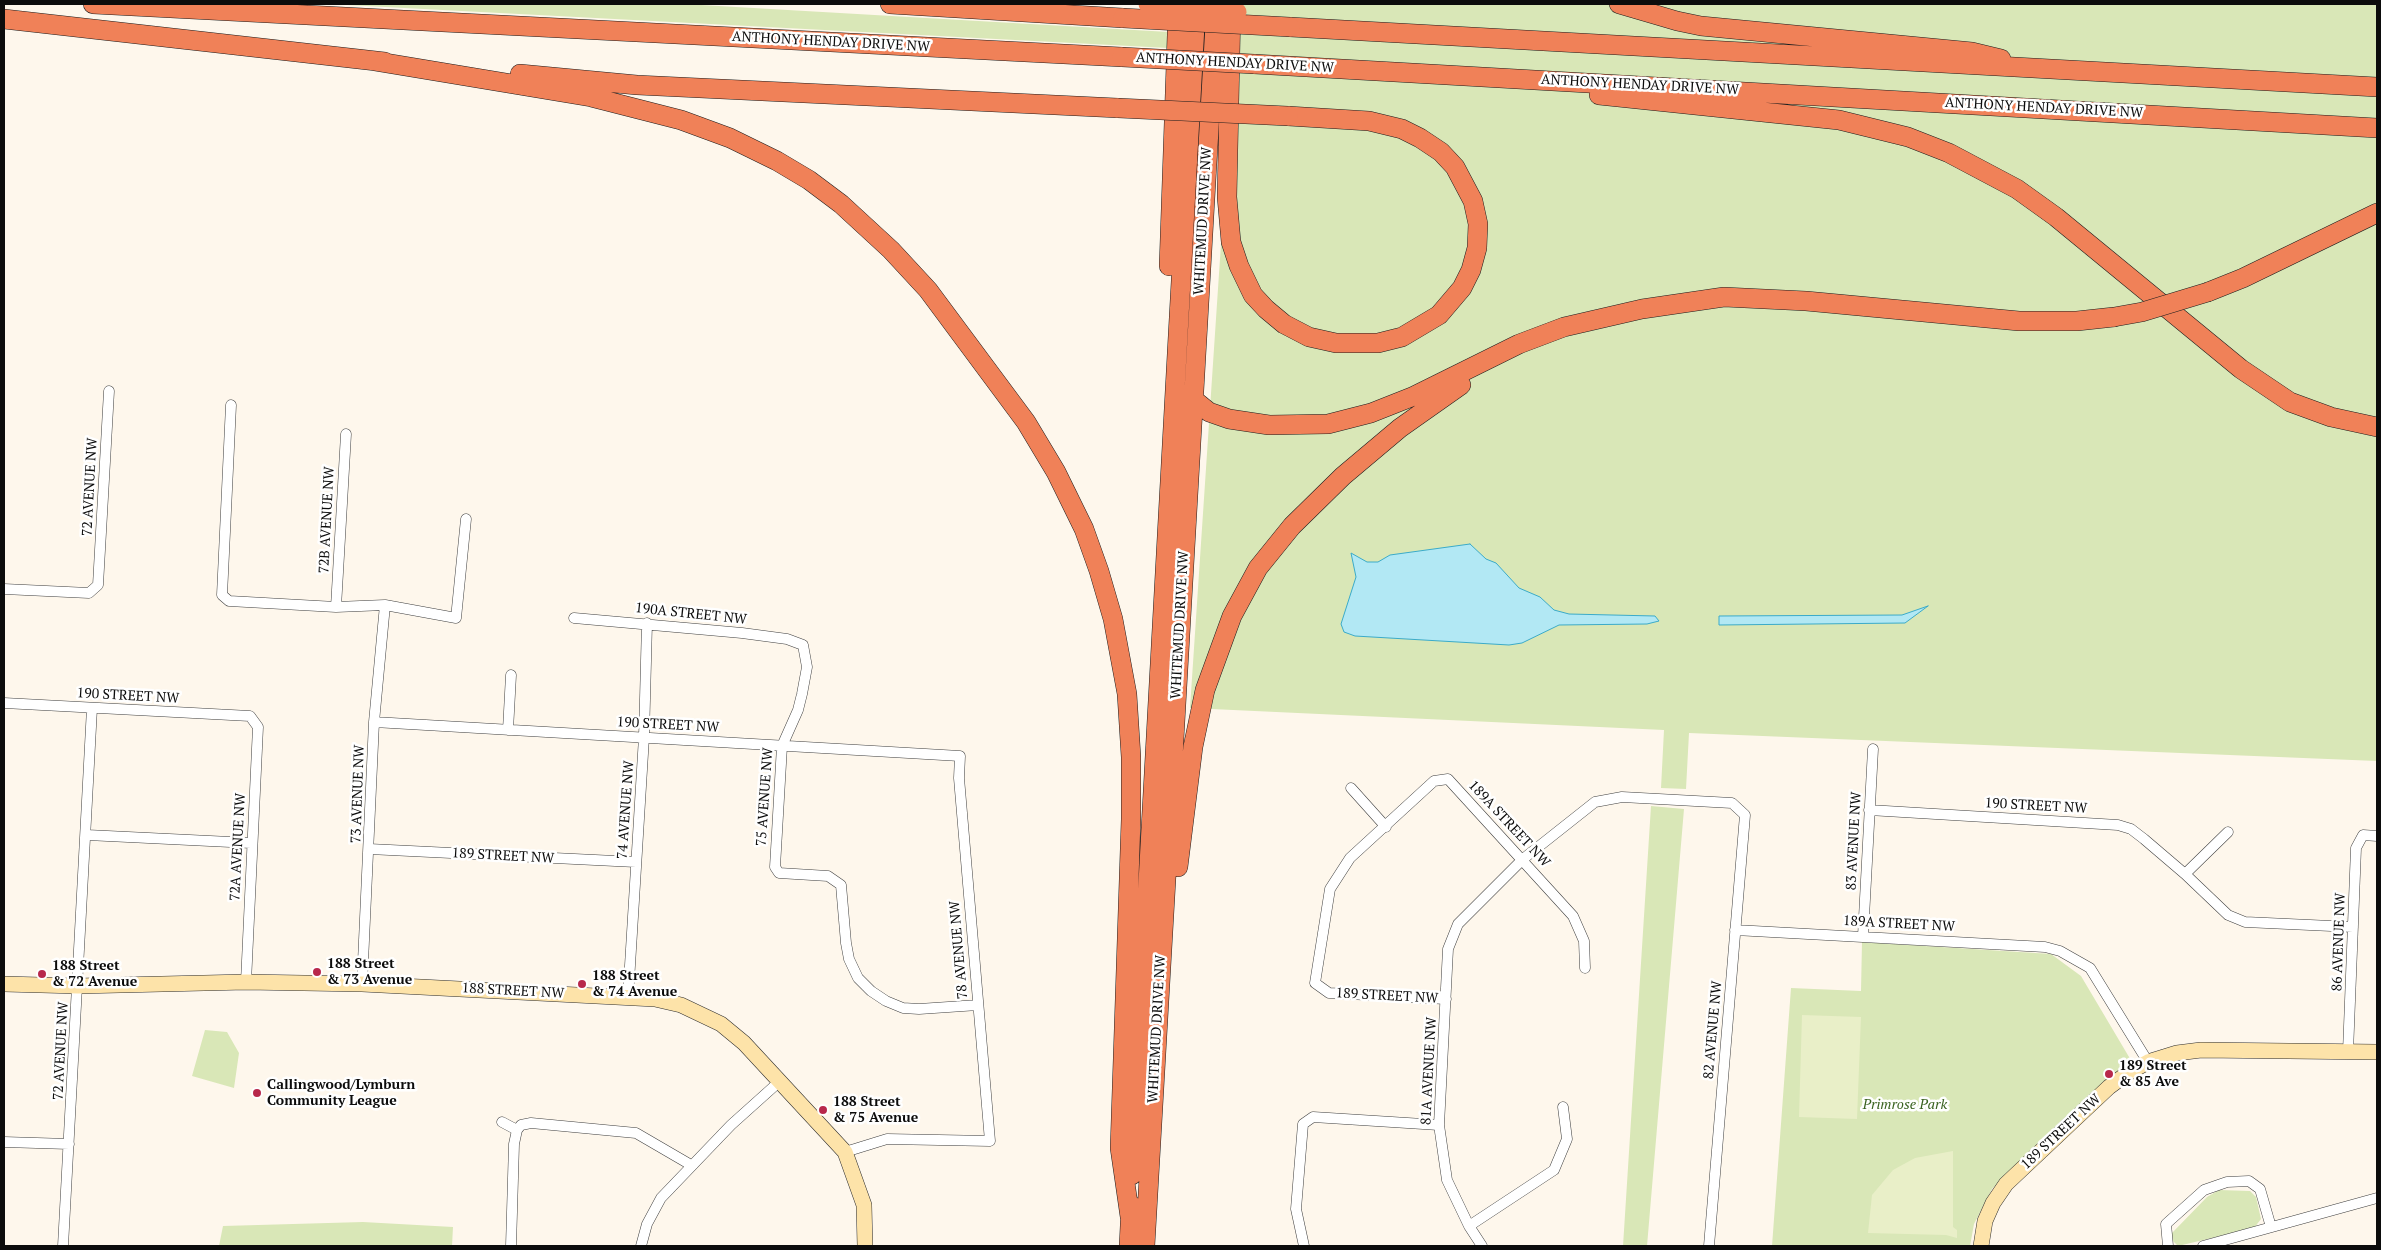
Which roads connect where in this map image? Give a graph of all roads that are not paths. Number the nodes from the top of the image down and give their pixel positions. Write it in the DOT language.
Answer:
graph roads {
  1 [pos="93,4"];
  2 [pos="890,4"];
  3 [pos="1148,4"];
  4 [pos="1178,4"];
  5 [pos="1196,4"];
  6 [pos="1216,4"];
  7 [pos="1231,4"];
  8 [pos="1619,4"];
  9 [pos="4,19"];
  10 [pos="1290,22"];
  11 [pos="374,61"];
  12 [pos="2051,70"];
  13 [pos="1510,78"];
  14 [pos="2377,87"];
  15 [pos="2377,128"];
  16 [pos="2377,213"];
  17 [pos="1617,315"];
  18 [pos="1175,380"];
  19 [pos="109,391"];
  20 [pos="1193,400"];
  21 [pos="231,404"];
  22 [pos="2377,427"];
  23 [pos="346,434"];
  24 [pos="466,519"];
  25 [pos="1166,565"];
  26 [pos="4,589"];
  27 [pos="385,605"];
  28 [pos="336,607"];
  29 [pos="574,618"];
  30 [pos="647,623"];
  31 [pos="803,644"];
  32 [pos="511,675"];
  33 [pos="4,703"];
  34 [pos="92,708"];
  35 [pos="250,716"];
  36 [pos="374,722"];
  37 [pos="508,730"];
  38 [pos="644,737"];
  39 [pos="782,746"];
  40 [pos="1873,749"];
  41 [pos="960,756"];
  42 [pos="1351,788"];
  43 [pos="1869,810"];
  44 [pos="1745,815"];
  45 [pos="1386,827"];
  46 [pos="2228,832"];
  47 [pos="87,835"];
  48 [pos="2377,836"];
  49 [pos="251,843"];
  50 [pos="369,850"];
  51 [pos="1523,860"];
  52 [pos="636,862"];
  53 [pos="2185,874"];
  54 [pos="2353,926"];
  55 [pos="1735,930"];
  56 [pos="1863,936"];
  57 [pos="1585,968"];
  58 [pos="246,982"];
  59 [pos="4,984"];
  60 [pos="362,984"];
  61 [pos="78,986"];
  62 [pos="628,998"];
  63 [pos="1446,999"];
  64 [pos="978,1005"];
  65 [pos="2348,1052"];
  66 [pos="2377,1052"];
  67 [pos="1155,1060"];
  68 [pos="2148,1062"];
  69 [pos="780,1081"];
  70 [pos="1563,1107"];
  71 [pos="502,1122"];
  72 [pos="1438,1125"];
  73 [pos="517,1130"];
  74 [pos="4,1142"];
  75 [pos="69,1144"];
  76 [pos="845,1152"];
  77 [pos="691,1165"];
  78 [pos="2377,1198"];
  79 [pos="1130,1217"];
  80 [pos="1469,1226"];
  81 [pos="2271,1227"];
  82 [pos="1981,1241"];
  83 [pos="1303,1245"];
  84 [pos="63,1246"];
  85 [pos="511,1246"];
  86 [pos="641,1246"];
  87 [pos="865,1246"];
  88 [pos="1129,1246"];
  89 [pos="1145,1246"];
  90 [pos="1482,1246"];
  91 [pos="1709,1246"];
  92 [pos="2168,1246"];
  93 [pos="2203,1246"];
  1 -- 13 [label="highway, ANTHONY HENDAY DRIVE NW, bridge"];
  2 -- 10 [label="highway, bridge"];
  3 -- 10 [label="highway, bridge"];
  4 -- 25 [label="highway"];
  5 -- 18 [label="highway, WHITEMUD DRIVE NW"];
  6 -- 20 [label="highway, WHITEMUD DRIVE NW"];
  7 -- 11 [label="highway, bridge"];
  8 -- 12 [label="highway"];
  9 -- 11 [label="highway"];
  10 -- 12 [label="highway"];
  11 -- 79 [label="highway"];
  12 -- 14 [label="highway"];
  13 -- 15 [label="highway, ANTHONY HENDAY DRIVE NW"];
  13 -- 22 [label="highway"];
  16 -- 17 [label="highway, bridge"];
  17 -- 20 [label="highway"];
  17 -- 67 [label="highway"];
  18 -- 20 [label="highway"];
  18 -- 25 [label="highway, WHITEMUD DRIVE NW"];
  19 -- 26 [label="street, 72 AVENUE NW"];
  20 -- 67 [label="highway, WHITEMUD DRIVE NW"];
  21 -- 28 [label="street"];
  23 -- 28 [label="street, 72B AVENUE NW"];
  24 -- 27 [label="street"];
  25 -- 79 [label="highway, WHITEMUD DRIVE NW"];
  27 -- 28 [label="street"];
  27 -- 36 [label="street, 73 AVENUE NW"];
  29 -- 30 [label="street, 190A STREET NW"];
  30 -- 31 [label="street, 190A STREET NW"];
  30 -- 38 [label="street, 74 AVENUE NW"];
  31 -- 39 [label="street, 75 AVENUE NW"];
  32 -- 37 [label="street"];
  33 -- 34 [label="street, 190 STREET NW"];
  34 -- 35 [label="street, 190 STREET NW"];
  34 -- 47 [label="street, 72 AVENUE NW"];
  35 -- 49 [label="street, 72A AVENUE NW"];
  36 -- 37 [label="street, 190 STREET NW"];
  36 -- 50 [label="street, 73 AVENUE NW"];
  37 -- 38 [label="street, 190 STREET NW"];
  38 -- 39 [label="street, 190 STREET NW"];
  38 -- 52 [label="street, 74 AVENUE NW"];
  39 -- 41 [label="street, 190 STREET NW"];
  39 -- 64 [label="street, 75 AVENUE NW"];
  40 -- 43 [label="street, 83 AVENUE NW"];
  41 -- 64 [label="street, 78 AVENUE NW"];
  42 -- 45 [label="street"];
  43 -- 53 [label="street, 190 STREET NW"];
  43 -- 56 [label="street, 83 AVENUE NW"];
  44 -- 51 [label="street, 81A AVENUE NW"];
  44 -- 55 [label="street, 82 AVENUE NW"];
  45 -- 51 [label="street, 189A STREET NW"];
  45 -- 63 [label="street, 189 STREET NW"];
  46 -- 53 [label="street"];
  47 -- 49 [label="street"];
  47 -- 61 [label="street, 72 AVENUE NW"];
  48 -- 54 [label="street, 86 AVENUE NW"];
  49 -- 58 [label="street, 72A AVENUE NW"];
  50 -- 52 [label="street, 189 STREET NW"];
  50 -- 60 [label="street, 73 AVENUE NW"];
  51 -- 57 [label="street, 189A STREET NW"];
  51 -- 63 [label="street, 81A AVENUE NW"];
  52 -- 62 [label="street, 74 AVENUE NW"];
  53 -- 54 [label="street, 190 STREET NW"];
  54 -- 65 [label="street, 86 AVENUE NW"];
  55 -- 56 [label="street, 189A STREET NW"];
  55 -- 91 [label="street, 82 AVENUE NW"];
  56 -- 68 [label="street, 189A STREET NW"];
  58 -- 60 [label="street, 188 STREET NW"];
  58 -- 61 [label="street, 188 STREET NW"];
  59 -- 61 [label="street, 188 STREET NW"];
  60 -- 62 [label="street, 188 STREET NW"];
  61 -- 75 [label="street, 72 AVENUE NW"];
  62 -- 69 [label="street, 188 STREET NW"];
  63 -- 72 [label="street, 81A AVENUE NW"];
  64 -- 76 [label="street, 78 AVENUE NW"];
  65 -- 66 [label="street, 189 STREET NW"];
  65 -- 68 [label="street, 189 STREET NW"];
  67 -- 89 [label="highway, WHITEMUD DRIVE NW"];
  68 -- 82 [label="street, 189 STREET NW"];
  69 -- 76 [label="street, 188 STREET NW"];
  69 -- 77 [label="street"];
  70 -- 80 [label="street"];
  71 -- 73 [label="street"];
  72 -- 80 [label="street, 81A AVENUE NW"];
  72 -- 83 [label="street"];
  73 -- 77 [label="street"];
  73 -- 85 [label="street"];
  74 -- 75 [label="street"];
  75 -- 84 [label="street, 72 AVENUE NW"];
  76 -- 87 [label="street"];
  77 -- 86 [label="street"];
  78 -- 81 [label="street"];
  79 -- 88 [label="highway, WHITEMUD DRIVE NW"];
  80 -- 90 [label="street, 81A AVENUE NW"];
  81 -- 92 [label="street"];
  81 -- 93 [label="street"];
}
